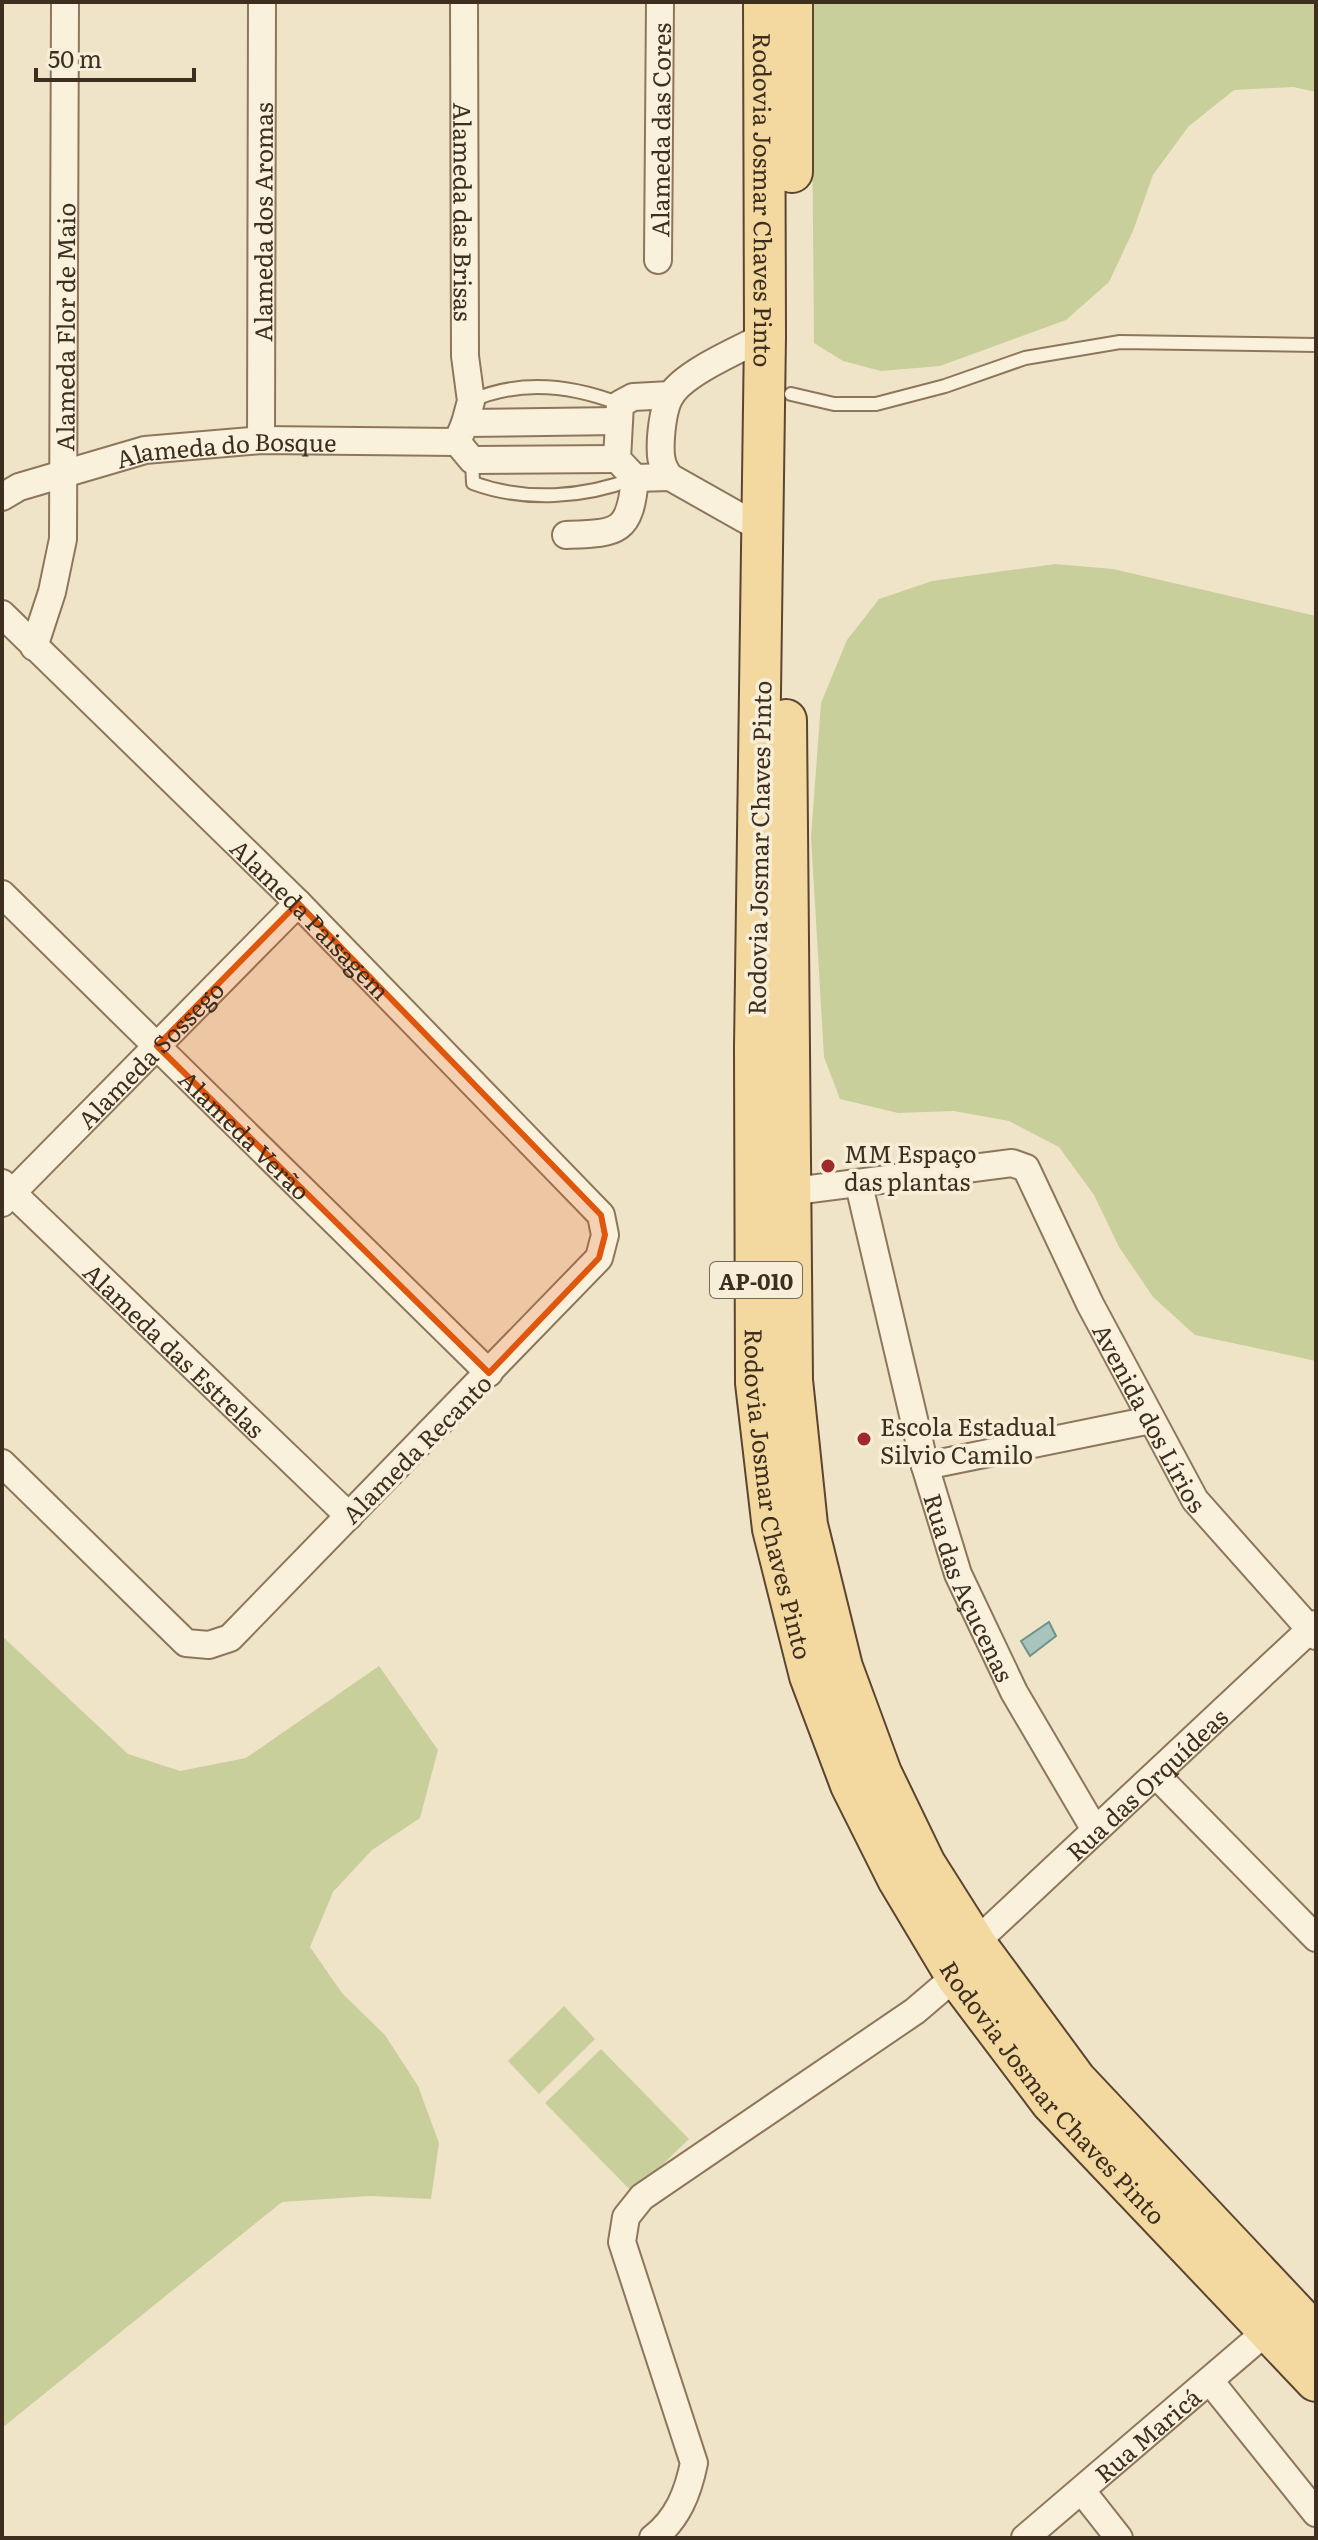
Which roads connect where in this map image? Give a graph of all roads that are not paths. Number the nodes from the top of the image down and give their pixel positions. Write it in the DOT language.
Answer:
graph roads {
  1 [pos="65,2"];
  2 [pos="262,2"];
  3 [pos="464,2"];
  4 [pos="660,2"];
  5 [pos="764,2"];
  6 [pos="792,2"];
  7 [pos="779,47"];
  8 [pos="658,260"];
  9 [pos="765,336"];
  10 [pos="1316,345"];
  11 [pos="791,394"];
  12 [pos="671,395"];
  13 [pos="619,412"];
  14 [pos="466,432"];
  15 [pos="261,440"];
  16 [pos="626,468"];
  17 [pos="64,474"];
  18 [pos="670,477"];
  19 [pos="2,497"];
  20 [pos="762,529"];
  21 [pos="566,535"];
  22 [pos="2,614"];
  23 [pos="34,647"];
  24 [pos="2,894"];
  25 [pos="298,903"];
  26 [pos="157,1046"];
  27 [pos="772,1048"];
  28 [pos="859,1185"];
  29 [pos="787,1192"];
  30 [pos="5,1193"];
  31 [pos="605,1235"];
  32 [pos="489,1373"];
  33 [pos="1151,1420"];
  34 [pos="2,1463"];
  35 [pos="925,1466"];
  36 [pos="349,1516"];
  37 [pos="1314,1630"];
  38 [pos="1157,1776"];
  39 [pos="1095,1830"];
  40 [pos="1316,1938"];
  41 [pos="965,1959"];
  42 [pos="1267,2331"];
  43 [pos="1311,2353"];
  44 [pos="1210,2381"];
  45 [pos="1082,2491"];
  46 [pos="1316,2513"];
  47 [pos="653,2538"];
  48 [pos="1025,2538"];
  49 [pos="1119,2538"];
  1 -- 17 [label="street, Alameda Flor de Maio"];
  2 -- 15 [label="street, Alameda dos Aromas"];
  3 -- 14 [label="street, Alameda das Brisas"];
  4 -- 8 [label="street, Alameda das Cores"];
  5 -- 7 [label="main road, Rodovia Josmar Chaves Pinto / AP-010"];
  6 -- 7 [label="main road, Rodovia Josmar Chaves Pinto / AP-010"];
  7 -- 9 [label="main road, Rodovia Josmar Chaves Pinto / AP-010"];
  7 -- 11 [label="main road, Rodovia Josmar Chaves Pinto / AP-010"];
  9 -- 12 [label="street"];
  9 -- 20 [label="main road, Rodovia Josmar Chaves Pinto / AP-010"];
  10 -- 11 [label="lane"];
  11 -- 27 [label="main road, Rodovia Josmar Chaves Pinto / AP-010"];
  12 -- 13 [label="street"];
  12 -- 18 [label="street"];
  13 -- 14 [label="street"];
  13 -- 14 [label="lane"];
  13 -- 16 [label="street"];
  14 -- 15 [label="street, Alameda do Bosque"];
  14 -- 16 [label="street"];
  14 -- 16 [label="lane"];
  15 -- 17 [label="street, Alameda do Bosque"];
  16 -- 18 [label="street"];
  16 -- 21 [label="street"];
  17 -- 19 [label="street, Alameda do Bosque"];
  17 -- 23 [label="street, Alameda Flor de Maio"];
  18 -- 20 [label="street"];
  20 -- 27 [label="main road, Rodovia Josmar Chaves Pinto / AP-010"];
  22 -- 23 [label="street, Alameda Paisagem"];
  23 -- 25 [label="street, Alameda Paisagem"];
  24 -- 26 [label="street, Alameda Verão"];
  25 -- 26 [label="street, Alameda Sossego"];
  25 -- 31 [label="street, Alameda Paisagem"];
  26 -- 30 [label="street, Alameda Sossego"];
  26 -- 32 [label="street, Alameda Verão"];
  27 -- 29 [label="main road, Rodovia Josmar Chaves Pinto / AP-010"];
  27 -- 41 [label="main road, Rodovia Josmar Chaves Pinto / AP-010"];
  28 -- 29 [label="street"];
  28 -- 33 [label="street, Avenida dos Lírios"];
  28 -- 35 [label="street, Rua das Açucenas"];
  29 -- 41 [label="main road, Rodovia Josmar Chaves Pinto / AP-010"];
  30 -- 36 [label="street, Alameda das Estrelas"];
  31 -- 32 [label="street, Alameda Recanto"];
  32 -- 36 [label="street, Alameda Recanto"];
  33 -- 35 [label="street"];
  33 -- 37 [label="street, Avenida dos Lírios"];
  34 -- 36 [label="street, Alameda Recanto"];
  35 -- 39 [label="street, Rua das Açucenas"];
  37 -- 38 [label="street, Rua das Orquídeas"];
  38 -- 39 [label="street, Rua das Orquídeas"];
  38 -- 40 [label="street"];
  39 -- 41 [label="street, Rua das Orquídeas"];
  41 -- 42 [label="main road, Rodovia Josmar Chaves Pinto / AP-010"];
  41 -- 43 [label="main road, Rodovia Josmar Chaves Pinto / AP-010"];
  41 -- 47 [label="street, Rua das Orquídeas"];
  42 -- 43 [label="main road, Rodovia Josmar Chaves Pinto / AP-010"];
  42 -- 44 [label="street, Rua Maricá"];
  44 -- 45 [label="street, Rua Maricá"];
  44 -- 46 [label="street"];
  45 -- 48 [label="street, Rua Maricá"];
  45 -- 49 [label="street"];
}
